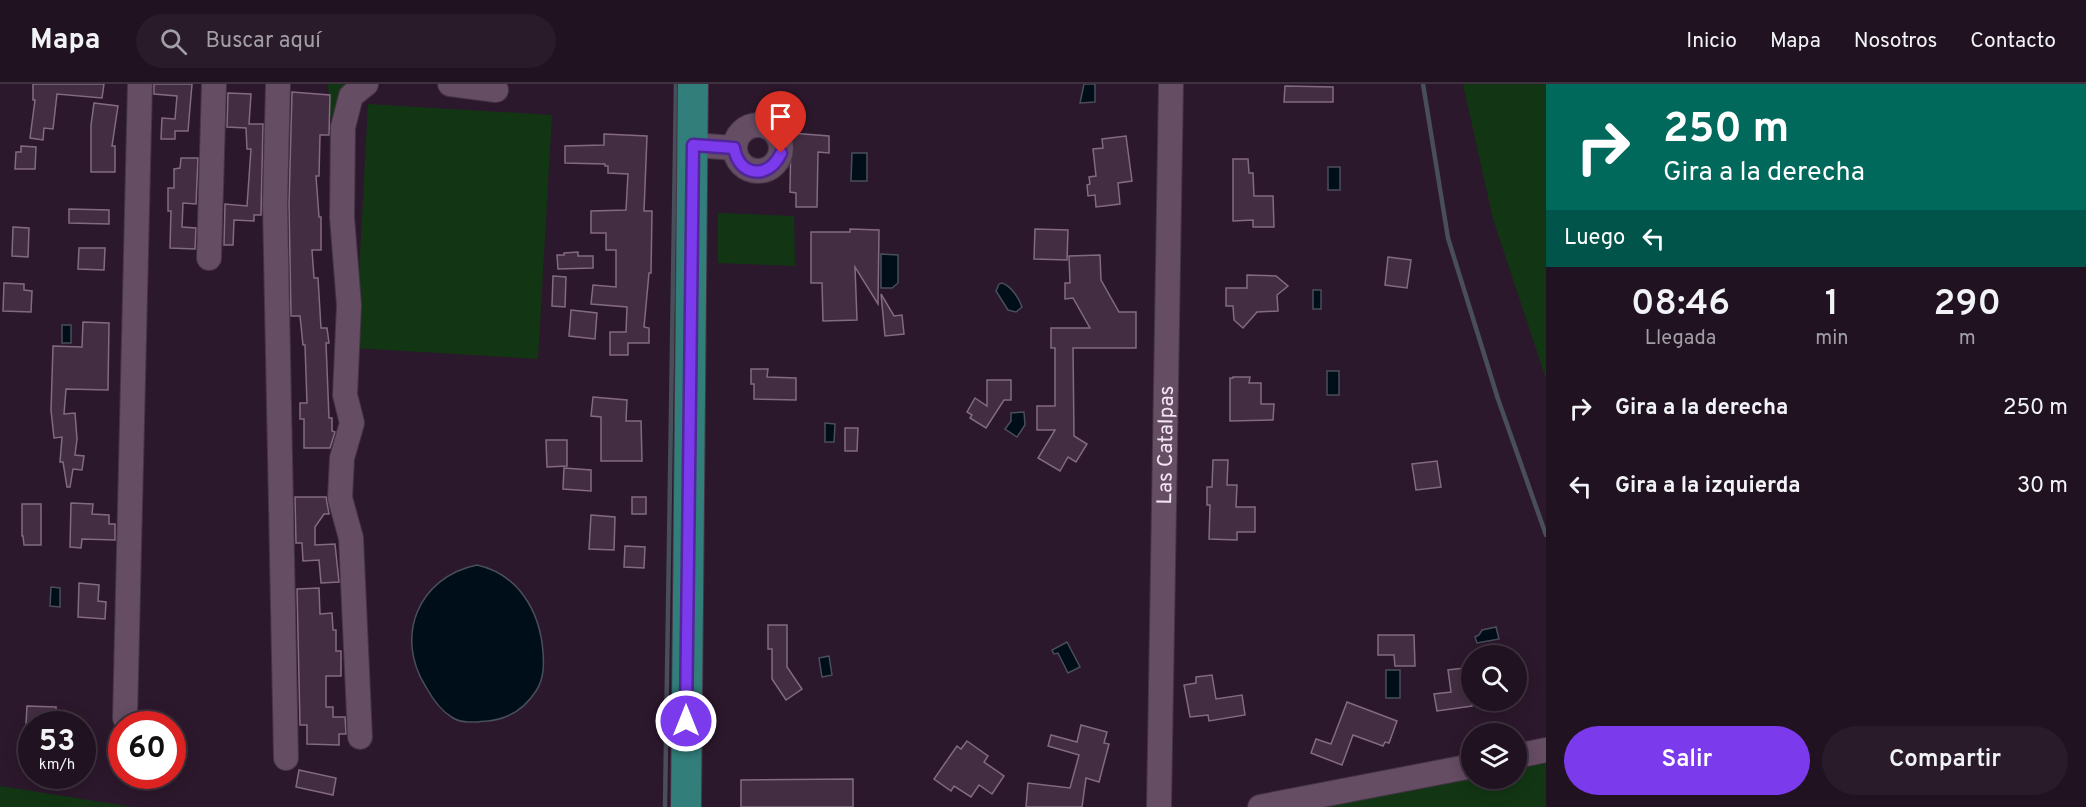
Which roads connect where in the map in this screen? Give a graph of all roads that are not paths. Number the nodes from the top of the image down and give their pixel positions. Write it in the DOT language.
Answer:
graph roads {
  1 [pos="140,84"];
  2 [pos="214,84"];
  3 [pos="278,84"];
  4 [pos="366,84"];
  5 [pos="450,84"];
  6 [pos="693,84"];
  7 [pos="1170,84"];
  8 [pos="496,90"];
  9 [pos="693,145"];
  10 [pos="734,148"];
  11 [pos="209,258"];
  12 [pos="125,711"];
  13 [pos="360,737"];
  14 [pos="1546,750"];
  15 [pos="1527,754"];
  16 [pos="286,758"];
  17 [pos="1461,768"];
  18 [pos="686,807"];
  19 [pos="1159,807"];
  20 [pos="1260,807"];
  1 -- 12 [label="street"];
  2 -- 11 [label="street"];
  3 -- 16 [label="street"];
  4 -- 13 [label="street"];
  5 -- 8 [label="street"];
  6 -- 9 [label="main road"];
  7 -- 19 [label="street, Las Catalpas"];
  9 -- 10 [label="street"];
  9 -- 18 [label="main road"];
  14 -- 15 [label="street"];
  17 -- 20 [label="street"];
}
